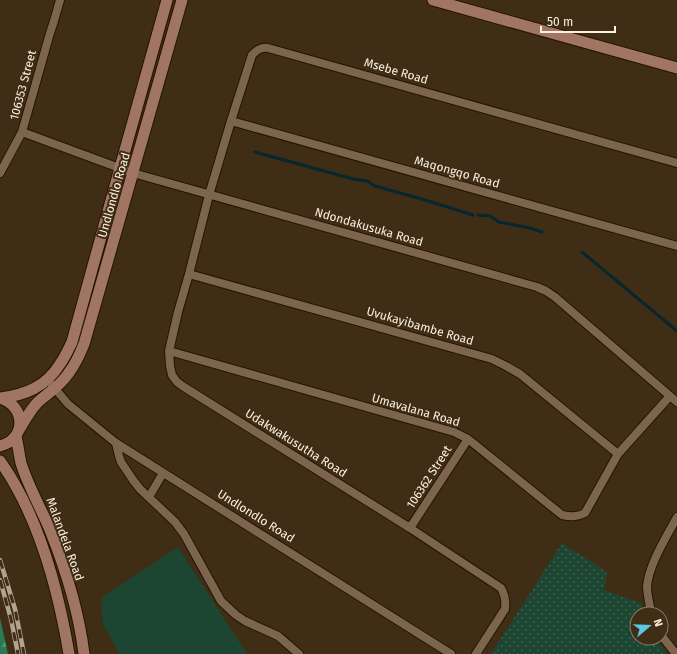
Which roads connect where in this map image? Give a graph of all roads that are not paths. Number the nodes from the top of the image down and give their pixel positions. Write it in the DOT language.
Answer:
graph roads {
  1 [pos="60,0"];
  2 [pos="167,0"];
  3 [pos="182,0"];
  4 [pos="433,0"];
  5 [pos="677,68"];
  6 [pos="231,121"];
  7 [pos="22,132"];
  8 [pos="677,163"];
  9 [pos="120,168"];
  10 [pos="0,173"];
  11 [pos="133,173"];
  12 [pos="209,195"];
  13 [pos="677,246"];
  14 [pos="189,274"];
  15 [pos="169,352"];
  16 [pos="47,380"];
  17 [pos="55,389"];
  18 [pos="670,396"];
  19 [pos="0,398"];
  20 [pos="677,402"];
  21 [pos="18,433"];
  22 [pos="468,439"];
  23 [pos="116,444"];
  24 [pos="0,446"];
  25 [pos="618,454"];
  26 [pos="0,461"];
  27 [pos="163,473"];
  28 [pos="149,497"];
  29 [pos="677,516"];
  30 [pos="410,528"];
  31 [pos="650,606"];
  32 [pos="669,645"];
  33 [pos="68,654"];
  34 [pos="84,654"];
  35 [pos="299,654"];
  36 [pos="451,654"];
  37 [pos="476,654"];
  38 [pos="676,654"];
  1 -- 7 [label="street, 106353 Street"];
  2 -- 9 [label="main road, Undlondlo Road"];
  3 -- 11 [label="main road, Undlondlo Road"];
  4 -- 5 [label="main road"];
  6 -- 8 [label="street, Msebe Road"];
  6 -- 12 [label="street, Msebe Road"];
  6 -- 13 [label="street, Maqongqo Road"];
  7 -- 9 [label="street, Ndondakusuka Road"];
  7 -- 10 [label="street, 106353 Street"];
  9 -- 11 [label="street, Ndondakusuka Road"];
  9 -- 16 [label="main road, Undlondlo Road"];
  11 -- 12 [label="street, Ndondakusuka Road"];
  11 -- 17 [label="main road, Undlondlo Road"];
  12 -- 14 [label="street, Udakwakusutha Road"];
  12 -- 18 [label="street, Ndondakusuka Road"];
  14 -- 15 [label="street, Udakwakusutha Road"];
  14 -- 25 [label="street, Uvukayibambe Road"];
  15 -- 22 [label="street, Umavalana Road"];
  15 -- 30 [label="street, Udakwakusutha Road"];
  16 -- 17 [label="street, Undlondlo Road"];
  16 -- 19 [label="main road, Undlondlo Road"];
  17 -- 21 [label="main road, Undlondlo Road"];
  17 -- 23 [label="street, Undlondlo Road"];
  18 -- 20 [label="street, Ndondakusuka Road"];
  18 -- 25 [label="street, Umavalana Road"];
  19 -- 21 [label="main road, Malandela Road"];
  21 -- 24 [label="main road"];
  21 -- 34 [label="main road, Malandela Road"];
  22 -- 25 [label="street, Umavalana Road"];
  22 -- 30 [label="street, 106362 Street"];
  23 -- 27 [label="street, Undlondlo Road"];
  23 -- 28 [label="street"];
  26 -- 33 [label="main road, Malandela Road"];
  27 -- 28 [label="street"];
  27 -- 36 [label="street, Undlondlo Road"];
  28 -- 35 [label="street"];
  29 -- 31 [label="street"];
  30 -- 37 [label="street, Udakwakusutha Road"];
  32 -- 38 [label="street"];
}
